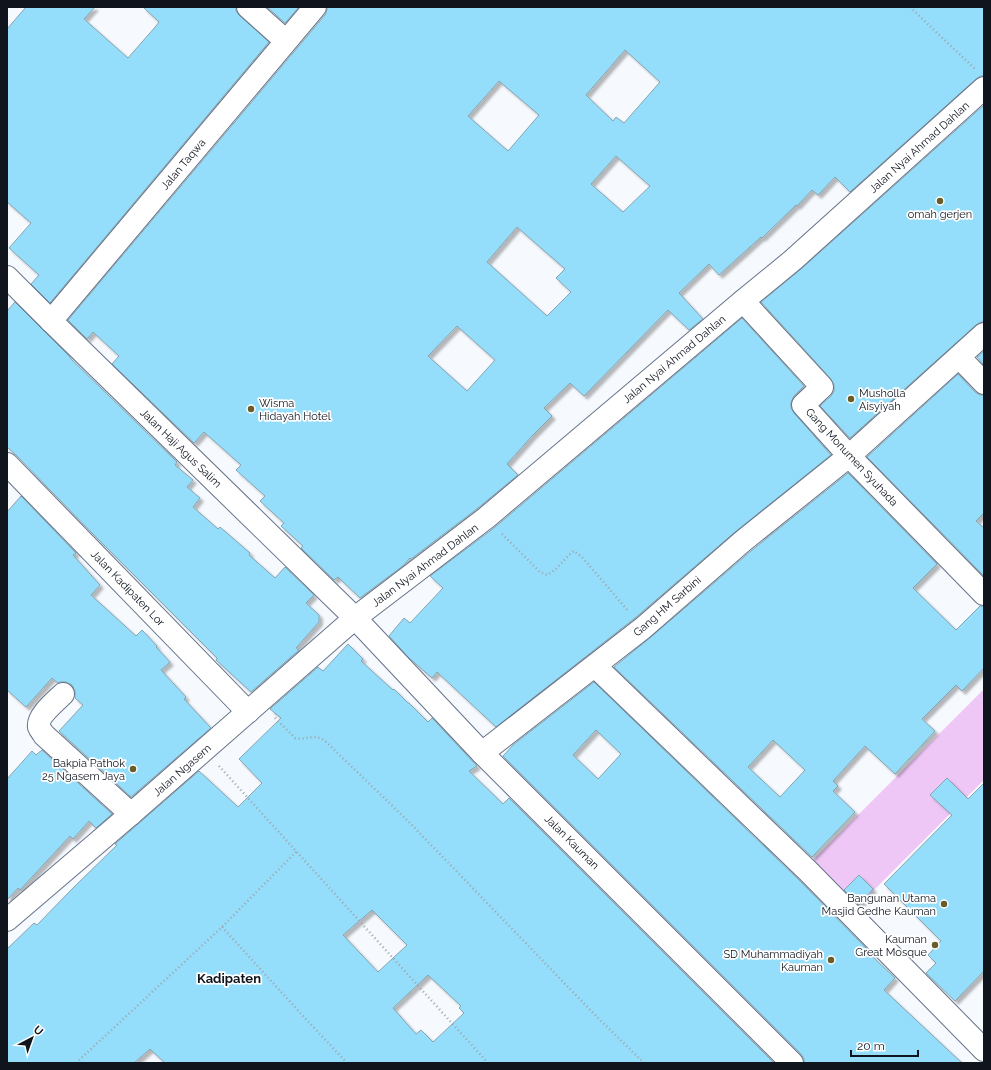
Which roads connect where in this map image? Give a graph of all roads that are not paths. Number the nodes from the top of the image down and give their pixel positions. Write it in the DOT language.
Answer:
graph roads {
  1 [pos="248,7"];
  2 [pos="315,7"];
  3 [pos="286,41"];
  4 [pos="982,85"];
  5 [pos="7,276"];
  6 [pos="743,301"];
  7 [pos="51,321"];
  8 [pos="984,334"];
  9 [pos="958,357"];
  10 [pos="984,383"];
  11 [pos="849,456"];
  12 [pos="7,464"];
  13 [pos="984,594"];
  14 [pos="355,618"];
  15 [pos="595,666"];
  16 [pos="63,694"];
  17 [pos="254,707"];
  18 [pos="482,753"];
  19 [pos="131,814"];
  20 [pos="7,920"];
  21 [pos="984,1050"];
  22 [pos="792,1063"];
  1 -- 3 [label="street"];
  2 -- 3 [label="street, Jalan Taqwa"];
  3 -- 7 [label="street, Jalan Taqwa"];
  4 -- 6 [label="street, Jalan Nyai Ahmad Dahlan"];
  5 -- 7 [label="street, Jalan Haji Agus Salim"];
  6 -- 11 [label="street, Gang Monumen Syuhada"];
  6 -- 14 [label="street, Jalan Nyai Ahmad Dahlan"];
  7 -- 14 [label="street, Jalan Haji Agus Salim"];
  8 -- 9 [label="street, Gang HM Sarbini"];
  9 -- 10 [label="street"];
  9 -- 11 [label="street, Gang HM Sarbini"];
  11 -- 13 [label="street, Gang Monumen Syuhada"];
  11 -- 15 [label="street, Gang HM Sarbini"];
  12 -- 17 [label="street, Jalan Kadipaten Lor"];
  14 -- 17 [label="street, Jalan Ngasem"];
  14 -- 18 [label="street, Jalan Kauman"];
  15 -- 18 [label="street, Gang HM Sarbini"];
  15 -- 21 [label="street"];
  16 -- 19 [label="street"];
  17 -- 19 [label="street, Jalan Ngasem"];
  18 -- 22 [label="street, Jalan Kauman"];
  19 -- 20 [label="street, Jalan Ngasem"];
}
